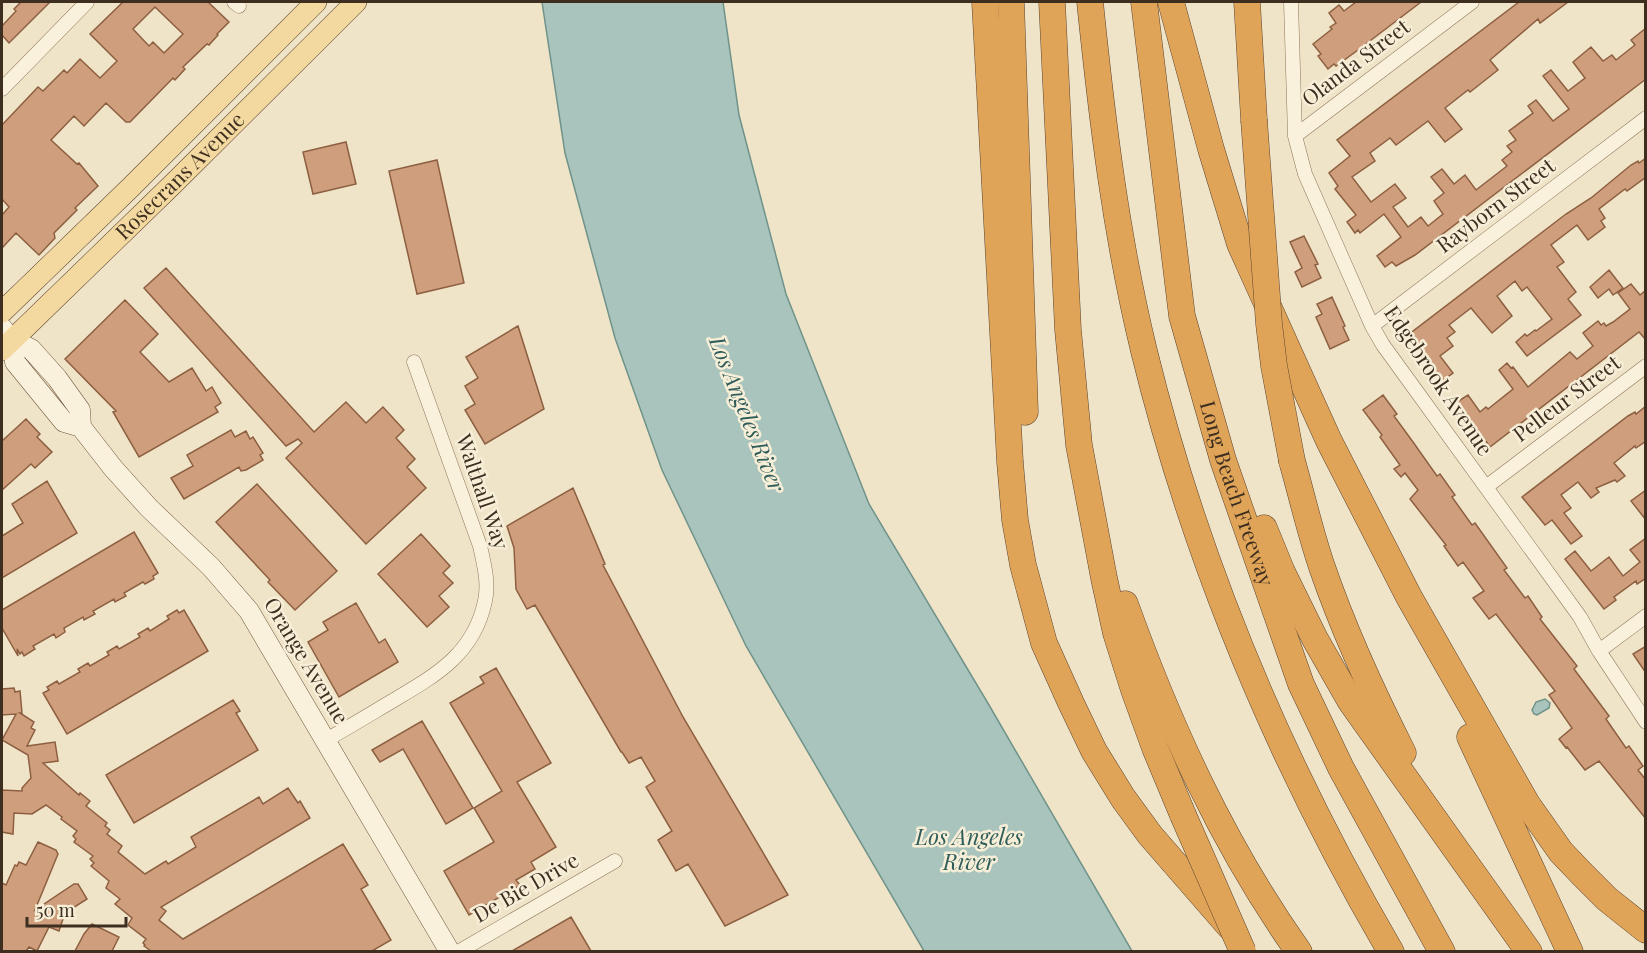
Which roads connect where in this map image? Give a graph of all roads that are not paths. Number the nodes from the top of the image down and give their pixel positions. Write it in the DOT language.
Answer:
graph roads {
  1 [pos="87,2"];
  2 [pos="316,2"];
  3 [pos="356,2"];
  4 [pos="985,2"];
  5 [pos="1011,2"];
  6 [pos="1053,2"];
  7 [pos="1090,2"];
  8 [pos="1144,2"];
  9 [pos="1172,2"];
  10 [pos="1247,2"];
  11 [pos="1291,2"];
  12 [pos="1472,2"];
  13 [pos="2,88"];
  14 [pos="1646,118"];
  15 [pos="1295,136"];
  16 [pos="2,312"];
  17 [pos="1372,326"];
  18 [pos="5,339"];
  19 [pos="414,362"];
  20 [pos="1646,366"];
  21 [pos="1223,460"];
  22 [pos="1486,487"];
  23 [pos="1094,519"];
  24 [pos="1409,597"];
  25 [pos="1646,616"];
  26 [pos="1599,651"];
  27 [pos="1062,682"];
  28 [pos="1646,722"];
  29 [pos="326,740"];
  30 [pos="615,861"];
  31 [pos="1472,872"];
  32 [pos="1646,930"];
  33 [pos="450,951"];
  34 [pos="458,951"];
  35 [pos="1243,951"];
  36 [pos="1252,951"];
  37 [pos="1299,951"];
  38 [pos="1391,951"];
  39 [pos="1442,951"];
  40 [pos="1528,951"];
  41 [pos="1570,951"];
  1 -- 13 [label="street"];
  2 -- 16 [label="main road, Rosecrans Avenue"];
  3 -- 18 [label="main road, Rosecrans Avenue"];
  4 -- 27 [label="highway"];
  5 -- 27 [label="highway"];
  6 -- 23 [label="highway"];
  7 -- 38 [label="highway"];
  8 -- 21 [label="highway, Long Beach Freeway"];
  9 -- 24 [label="highway"];
  10 -- 31 [label="highway, bridge"];
  11 -- 15 [label="street, Edgebrook Avenue"];
  12 -- 15 [label="street, Olanda Street"];
  14 -- 17 [label="street, Rayborn Street"];
  15 -- 17 [label="street, Edgebrook Avenue"];
  17 -- 22 [label="street, Edgebrook Avenue"];
  18 -- 29 [label="street, Orange Avenue"];
  19 -- 29 [label="street, Walthall Way"];
  20 -- 22 [label="street, Pelleur Street"];
  21 -- 31 [label="highway"];
  21 -- 39 [label="highway, Long Beach Freeway"];
  22 -- 26 [label="street, Edgebrook Avenue"];
  23 -- 35 [label="highway, bridge"];
  23 -- 37 [label="highway"];
  24 -- 32 [label="highway"];
  24 -- 41 [label="highway"];
  25 -- 26 [label="street"];
  26 -- 28 [label="street, Edgebrook Avenue"];
  27 -- 36 [label="highway"];
  29 -- 33 [label="street, Orange Avenue"];
  30 -- 34 [label="street, De Bie Drive"];
  31 -- 40 [label="highway"];
}
